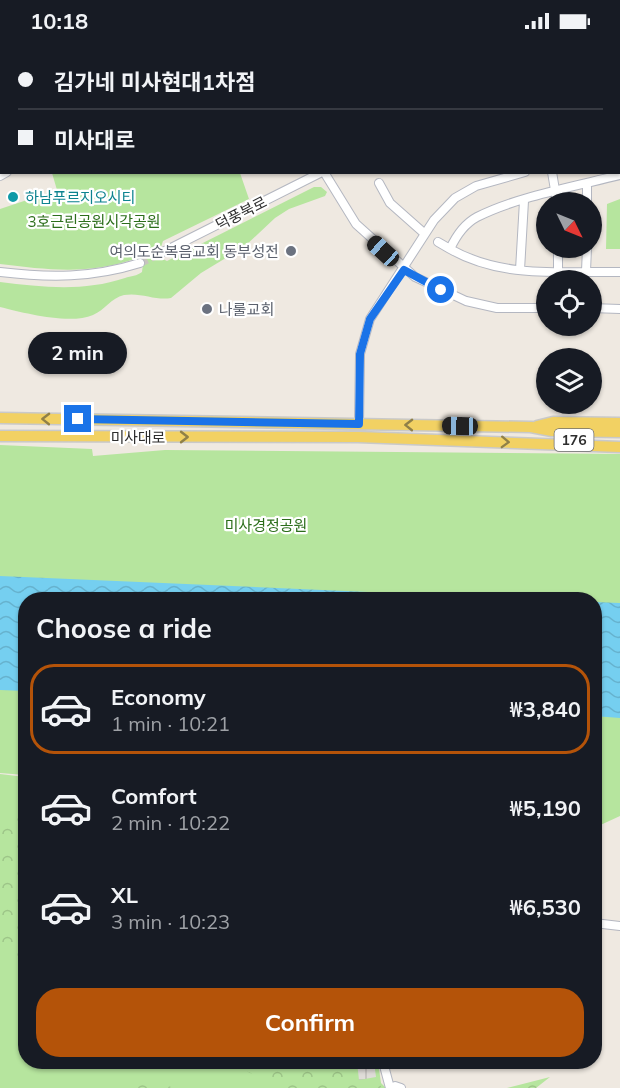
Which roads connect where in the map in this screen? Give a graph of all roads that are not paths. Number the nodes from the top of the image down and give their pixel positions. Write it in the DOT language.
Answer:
graph roads {
  1 [pos="319,174"];
  2 [pos="324,174"];
  3 [pos="519,174"];
  4 [pos="553,174"];
  5 [pos="620,175"];
  6 [pos="378,183"];
  7 [pos="587,183"];
  8 [pos="557,191"];
  9 [pos="587,192"];
  10 [pos="524,201"];
  11 [pos="425,234"];
  12 [pos="438,242"];
  13 [pos="450,249"];
  14 [pos="161,253"];
  15 [pos="141,263"];
  16 [pos="404,270"];
  17 [pos="520,270"];
  18 [pos="602,271"];
  19 [pos="0,272"];
  20 [pos="620,272"];
  21 [pos="536,273"];
  22 [pos="536,308"];
  23 [pos="602,308"];
  24 [pos="620,309"];
  25 [pos="0,418"];
  26 [pos="620,423"];
  27 [pos="359,424"];
  28 [pos="531,427"];
  29 [pos="620,432"];
  30 [pos="0,436"];
  31 [pos="620,440"];
  32 [pos="527,443"];
  33 [pos="620,447"];
  34 [pos="602,924"];
  35 [pos="620,926"];
  36 [pos="385,1069"];
  37 [pos="390,1088"];
  38 [pos="401,1088"];
  1 -- 14 [label="street, 덕풍북로"];
  2 -- 16 [label="street"];
  3 -- 11 [label="street"];
  4 -- 8 [label="street"];
  5 -- 7 [label="street"];
  6 -- 11 [label="street"];
  7 -- 8 [label="street"];
  7 -- 9 [label="street"];
  8 -- 10 [label="street"];
  10 -- 13 [label="street"];
  10 -- 17 [label="street"];
  11 -- 16 [label="street"];
  12 -- 13 [label="street"];
  13 -- 17 [label="street"];
  15 -- 19 [label="street"];
  16 -- 22 [label="street"];
  16 -- 27 [label="street"];
  17 -- 21 [label="street"];
  18 -- 20 [label="street"];
  23 -- 24 [label="street"];
  27 -- 25 [label="main road, 미사대로 / 176, one-way"];
  26 -- 28 [label="main road, 미사대로"];
  28 -- 27 [label="main road, 미사대로 / 176, one-way"];
  28 -- 29 [label="main road, 미사대로 / 176"];
  30 -- 32 [label="main road, 미사대로 / 176, one-way"];
  31 -- 32 [label="main road, 미사대로 / 176"];
  32 -- 33 [label="main road, 미사대로"];
  34 -- 35 [label="street"];
  36 -- 37 [label="street"];
  37 -- 38 [label="street"];
}
